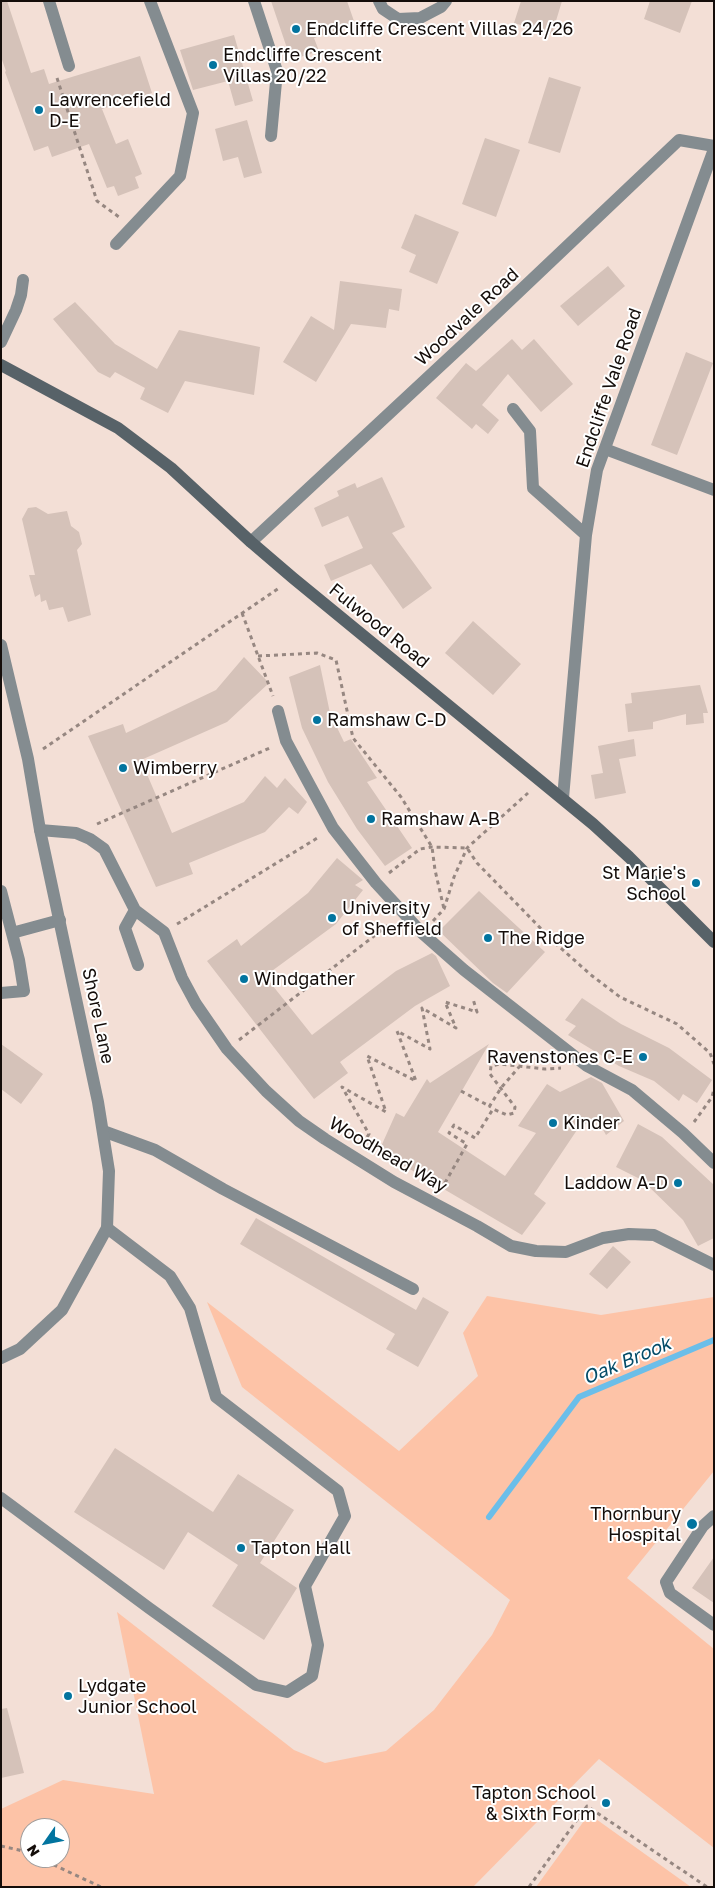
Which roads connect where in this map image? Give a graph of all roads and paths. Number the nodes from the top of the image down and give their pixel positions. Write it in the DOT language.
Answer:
graph roads {
  1 [pos="49,1"];
  2 [pos="150,1"];
  3 [pos="254,1"];
  4 [pos="379,1"];
  5 [pos="446,1"];
  6 [pos="69,66"];
  7 [pos="271,136"];
  8 [pos="714,147"];
  9 [pos="132,227"];
  10 [pos="116,244"];
  11 [pos="23,280"];
  12 [pos="1,342"];
  13 [pos="1,365"];
  14 [pos="513,409"];
  15 [pos="605,449"];
  16 [pos="714,490"];
  17 [pos="586,535"];
  18 [pos="251,542"];
  19 [pos="293,578"];
  20 [pos="242,613"];
  21 [pos="1,645"];
  22 [pos="258,656"];
  23 [pos="278,711"];
  24 [pos="286,741"];
  25 [pos="28,760"];
  26 [pos="542,781"];
  27 [pos="563,798"];
  28 [pos="333,828"];
  29 [pos="40,830"];
  30 [pos="76,833"];
  31 [pos="432,847"];
  32 [pos="467,848"];
  33 [pos="376,883"];
  34 [pos="1,891"];
  35 [pos="444,908"];
  36 [pos="135,910"];
  37 [pos="404,913"];
  38 [pos="60,920"];
  39 [pos="428,926"];
  40 [pos="164,932"];
  41 [pos="12,933"];
  42 [pos="714,942"];
  43 [pos="138,965"];
  44 [pos="464,970"];
  45 [pos="1,993"];
  46 [pos="227,1049"];
  47 [pos="714,1064"];
  48 [pos="519,1066"];
  49 [pos="587,1066"];
  50 [pos="501,1088"];
  51 [pos="714,1089"];
  52 [pos="461,1091"];
  53 [pos="492,1108"];
  54 [pos="103,1131"];
  55 [pos="683,1133"];
  56 [pos="361,1146"];
  57 [pos="714,1163"];
  58 [pos="434,1203"];
  59 [pos="108,1228"];
  60 [pos="714,1265"];
  61 [pos="413,1290"];
  62 [pos="1,1358"];
  63 [pos="1,1498"];
  64 [pos="714,1516"];
  65 [pos="714,1625"];
  66 [pos="1,1846"];
  67 [pos="20,1850"];
  68 [pos="60,1868"];
  69 [pos="101,1887"];
  70 [pos="529,1887"];
  71 [pos="707,1887"];
  1 -- 6 [label="street"];
  2 -- 9 [label="street"];
  3 -- 7 [label="street"];
  4 -- 5 [label="street"];
  6 -- 9 [label="path"];
  8 -- 15 [label="street, Endcliffe Vale Road"];
  8 -- 18 [label="street, Woodvale Road"];
  9 -- 10 [label="street"];
  11 -- 12 [label="street"];
  13 -- 18 [label="street, Fulwood Road"];
  14 -- 17 [label="street"];
  15 -- 16 [label="street"];
  15 -- 17 [label="street, Endcliffe Vale Road"];
  17 -- 27 [label="street, Endcliffe Vale Road"];
  18 -- 19 [label="street, Fulwood Road"];
  19 -- 20 [label="path"];
  19 -- 26 [label="street, Fulwood Road"];
  20 -- 22 [label="path"];
  20 -- 25 [label="path"];
  21 -- 25 [label="street, Shore Lane"];
  22 -- 23 [label="path"];
  22 -- 31 [label="path"];
  23 -- 24 [label="street"];
  24 -- 28 [label="street"];
  24 -- 30 [label="path"];
  25 -- 29 [label="street, Shore Lane"];
  26 -- 27 [label="street, Fulwood Road"];
  26 -- 32 [label="path"];
  27 -- 42 [label="street, Fulwood Road"];
  28 -- 33 [label="street"];
  28 -- 40 [label="path"];
  29 -- 30 [label="street"];
  29 -- 38 [label="street, Shore Lane"];
  30 -- 36 [label="street"];
  31 -- 32 [label="path"];
  31 -- 33 [label="path"];
  31 -- 35 [label="path"];
  32 -- 35 [label="path"];
  32 -- 47 [label="path"];
  33 -- 37 [label="street"];
  34 -- 41 [label="street"];
  35 -- 39 [label="path"];
  36 -- 40 [label="street"];
  36 -- 43 [label="street"];
  37 -- 44 [label="street"];
  37 -- 46 [label="path"];
  38 -- 41 [label="street"];
  38 -- 54 [label="street, Shore Lane"];
  40 -- 46 [label="street, Woodhead Way"];
  41 -- 45 [label="street"];
  44 -- 49 [label="street"];
  44 -- 56 [label="path"];
  46 -- 58 [label="street, Woodhead Way"];
  48 -- 49 [label="path"];
  48 -- 50 [label="path"];
  48 -- 50 [label="path"];
  49 -- 55 [label="street"];
  50 -- 53 [label="path"];
  50 -- 53 [label="path"];
  51 -- 55 [label="path"];
  52 -- 53 [label="path"];
  53 -- 58 [label="path"];
  54 -- 59 [label="street, Shore Lane"];
  54 -- 61 [label="street"];
  55 -- 57 [label="street"];
  58 -- 60 [label="street, Woodhead Way"];
  59 -- 62 [label="street, Shore Lane"];
  59 -- 63 [label="street"];
  64 -- 65 [label="street"];
  66 -- 67 [label="path"];
  68 -- 69 [label="path"];
  70 -- 71 [label="path"];
}
